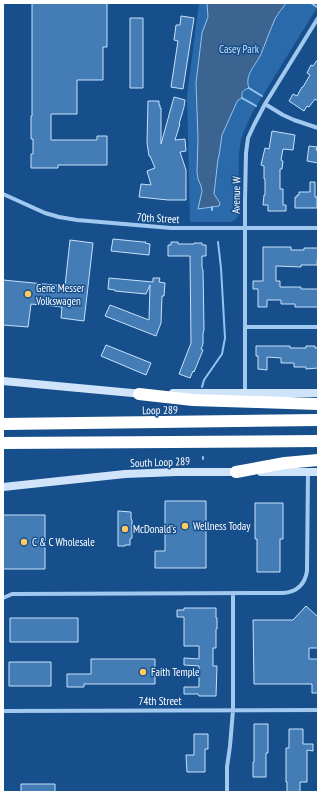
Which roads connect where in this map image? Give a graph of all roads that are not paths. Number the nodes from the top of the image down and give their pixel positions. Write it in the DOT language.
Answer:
graph roads {
  1 [pos="318,18"];
  2 [pos="264,104"];
  3 [pos="318,128"];
  4 [pos="3,194"];
  5 [pos="245,228"];
  6 [pos="318,228"];
  7 [pos="245,327"];
  8 [pos="318,327"];
  9 [pos="3,381"];
  10 [pos="245,392"];
  11 [pos="318,393"];
  12 [pos="139,394"];
  13 [pos="318,404"];
  14 [pos="318,420"];
  15 [pos="3,424"];
  16 [pos="318,441"];
  17 [pos="3,443"];
  18 [pos="318,460"];
  19 [pos="236,472"];
  20 [pos="308,472"];
  21 [pos="318,472"];
  22 [pos="3,487"];
  23 [pos="233,594"];
  24 [pos="3,598"];
  25 [pos="233,710"];
  26 [pos="318,710"];
  27 [pos="3,711"];
  28 [pos="227,792"];
  1 -- 2 [label="street, Avenue W"];
  2 -- 3 [label="street"];
  2 -- 5 [label="street, Avenue W"];
  4 -- 5 [label="street, 70th Street"];
  5 -- 6 [label="street, 70th Street"];
  5 -- 7 [label="street, Avenue W"];
  7 -- 8 [label="street"];
  7 -- 10 [label="street, Avenue W"];
  9 -- 12 [label="main road"];
  10 -- 11 [label="main road"];
  10 -- 12 [label="main road"];
  12 -- 13 [label="highway"];
  14 -- 15 [label="highway, Loop 289"];
  16 -- 17 [label="highway"];
  18 -- 19 [label="highway"];
  19 -- 20 [label="main road, South Loop 289"];
  19 -- 22 [label="main road, South Loop 289"];
  20 -- 21 [label="main road, South Loop 289"];
  20 -- 23 [label="street"];
  23 -- 24 [label="street"];
  23 -- 25 [label="street"];
  25 -- 26 [label="street, 74th Street"];
  25 -- 27 [label="street, 74th Street"];
  25 -- 28 [label="street"];
}
